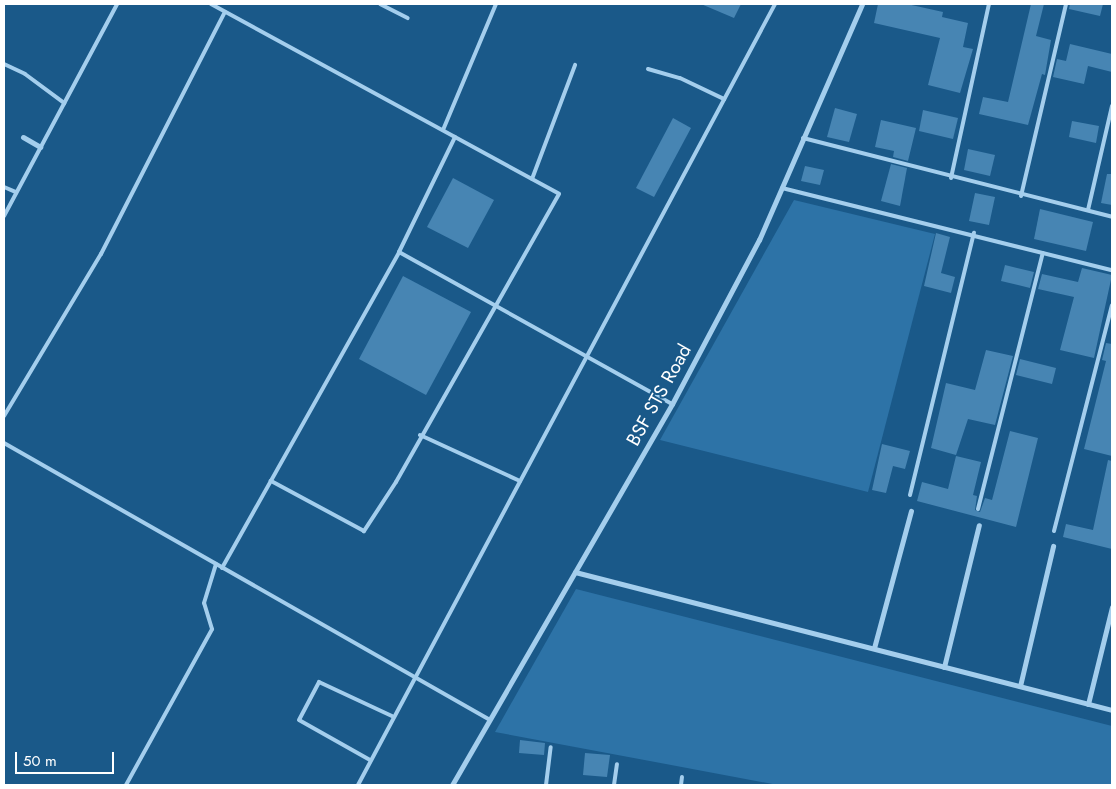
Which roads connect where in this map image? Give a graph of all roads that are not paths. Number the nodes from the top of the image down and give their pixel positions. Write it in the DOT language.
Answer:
graph roads {
  1 [pos="117,4"];
  2 [pos="211,4"];
  3 [pos="380,4"];
  4 [pos="496,4"];
  5 [pos="775,4"];
  6 [pos="862,4"];
  7 [pos="989,4"];
  8 [pos="1066,4"];
  9 [pos="225,12"];
  10 [pos="408,18"];
  11 [pos="4,64"];
  12 [pos="575,65"];
  13 [pos="648,69"];
  14 [pos="724,99"];
  15 [pos="64,103"];
  16 [pos="1112,106"];
  17 [pos="443,130"];
  18 [pos="23,137"];
  19 [pos="455,137"];
  20 [pos="803,138"];
  21 [pos="40,147"];
  22 [pos="951,178"];
  23 [pos="532,179"];
  24 [pos="4,186"];
  25 [pos="782,188"];
  26 [pos="16,192"];
  27 [pos="1021,196"];
  28 [pos="1088,210"];
  29 [pos="4,216"];
  30 [pos="1112,217"];
  31 [pos="974,233"];
  32 [pos="400,252"];
  33 [pos="1043,252"];
  34 [pos="1112,270"];
  35 [pos="1112,305"];
  36 [pos="497,306"];
  37 [pos="588,357"];
  38 [pos="672,404"];
  39 [pos="4,416"];
  40 [pos="420,435"];
  41 [pos="4,443"];
  42 [pos="271,481"];
  43 [pos="520,481"];
  44 [pos="910,495"];
  45 [pos="978,509"];
  46 [pos="911,511"];
  47 [pos="979,525"];
  48 [pos="1054,531"];
  49 [pos="1053,546"];
  50 [pos="216,564"];
  51 [pos="222,568"];
  52 [pos="576,572"];
  53 [pos="1112,607"];
  54 [pos="874,648"];
  55 [pos="944,667"];
  56 [pos="413,677"];
  57 [pos="1020,686"];
  58 [pos="1088,704"];
  59 [pos="1112,710"];
  60 [pos="392,716"];
  61 [pos="490,720"];
  62 [pos="551,747"];
  63 [pos="370,760"];
  64 [pos="617,764"];
  65 [pos="682,777"];
  66 [pos="126,785"];
  67 [pos="358,785"];
  68 [pos="452,785"];
  69 [pos="546,785"];
  70 [pos="614,785"];
  71 [pos="681,785"];
  1 -- 15 [label="lane"];
  2 -- 9 [label="lane"];
  3 -- 10 [label="lane"];
  4 -- 17 [label="lane"];
  5 -- 14 [label="lane"];
  6 -- 20 [label="street, BSF STS Road"];
  7 -- 22 [label="lane"];
  8 -- 27 [label="lane"];
  9 -- 17 [label="lane"];
  9 -- 39 [label="lane"];
  11 -- 15 [label="lane"];
  12 -- 23 [label="lane"];
  13 -- 14 [label="lane"];
  14 -- 37 [label="lane"];
  15 -- 21 [label="lane"];
  16 -- 28 [label="lane"];
  17 -- 19 [label="lane"];
  18 -- 21 [label="street"];
  19 -- 23 [label="lane"];
  19 -- 32 [label="lane"];
  20 -- 22 [label="lane"];
  20 -- 25 [label="street, BSF STS Road"];
  21 -- 26 [label="lane"];
  22 -- 27 [label="lane"];
  23 -- 36 [label="lane"];
  24 -- 26 [label="lane"];
  25 -- 31 [label="lane"];
  25 -- 38 [label="street, BSF STS Road"];
  26 -- 29 [label="lane"];
  27 -- 28 [label="lane"];
  28 -- 30 [label="lane"];
  31 -- 33 [label="lane"];
  31 -- 44 [label="lane"];
  32 -- 36 [label="lane"];
  32 -- 42 [label="lane"];
  33 -- 34 [label="lane"];
  33 -- 45 [label="lane"];
  35 -- 48 [label="lane"];
  36 -- 37 [label="lane"];
  36 -- 40 [label="lane"];
  37 -- 38 [label="lane"];
  37 -- 43 [label="lane"];
  38 -- 52 [label="street, BSF STS Road"];
  40 -- 42 [label="lane"];
  40 -- 43 [label="lane"];
  41 -- 50 [label="lane"];
  42 -- 51 [label="lane"];
  43 -- 56 [label="lane"];
  46 -- 54 [label="street"];
  47 -- 55 [label="street"];
  49 -- 57 [label="street"];
  50 -- 51 [label="lane"];
  50 -- 66 [label="lane"];
  51 -- 56 [label="lane"];
  52 -- 54 [label="street"];
  52 -- 61 [label="street, BSF STS Road"];
  53 -- 58 [label="street"];
  54 -- 55 [label="street"];
  55 -- 57 [label="street"];
  56 -- 60 [label="lane"];
  56 -- 61 [label="lane"];
  57 -- 58 [label="street"];
  58 -- 59 [label="street"];
  60 -- 63 [label="lane"];
  60 -- 63 [label="lane"];
  61 -- 68 [label="street, BSF STS Road"];
  62 -- 69 [label="lane"];
  63 -- 67 [label="lane"];
  64 -- 70 [label="lane"];
  65 -- 71 [label="lane"];
}
